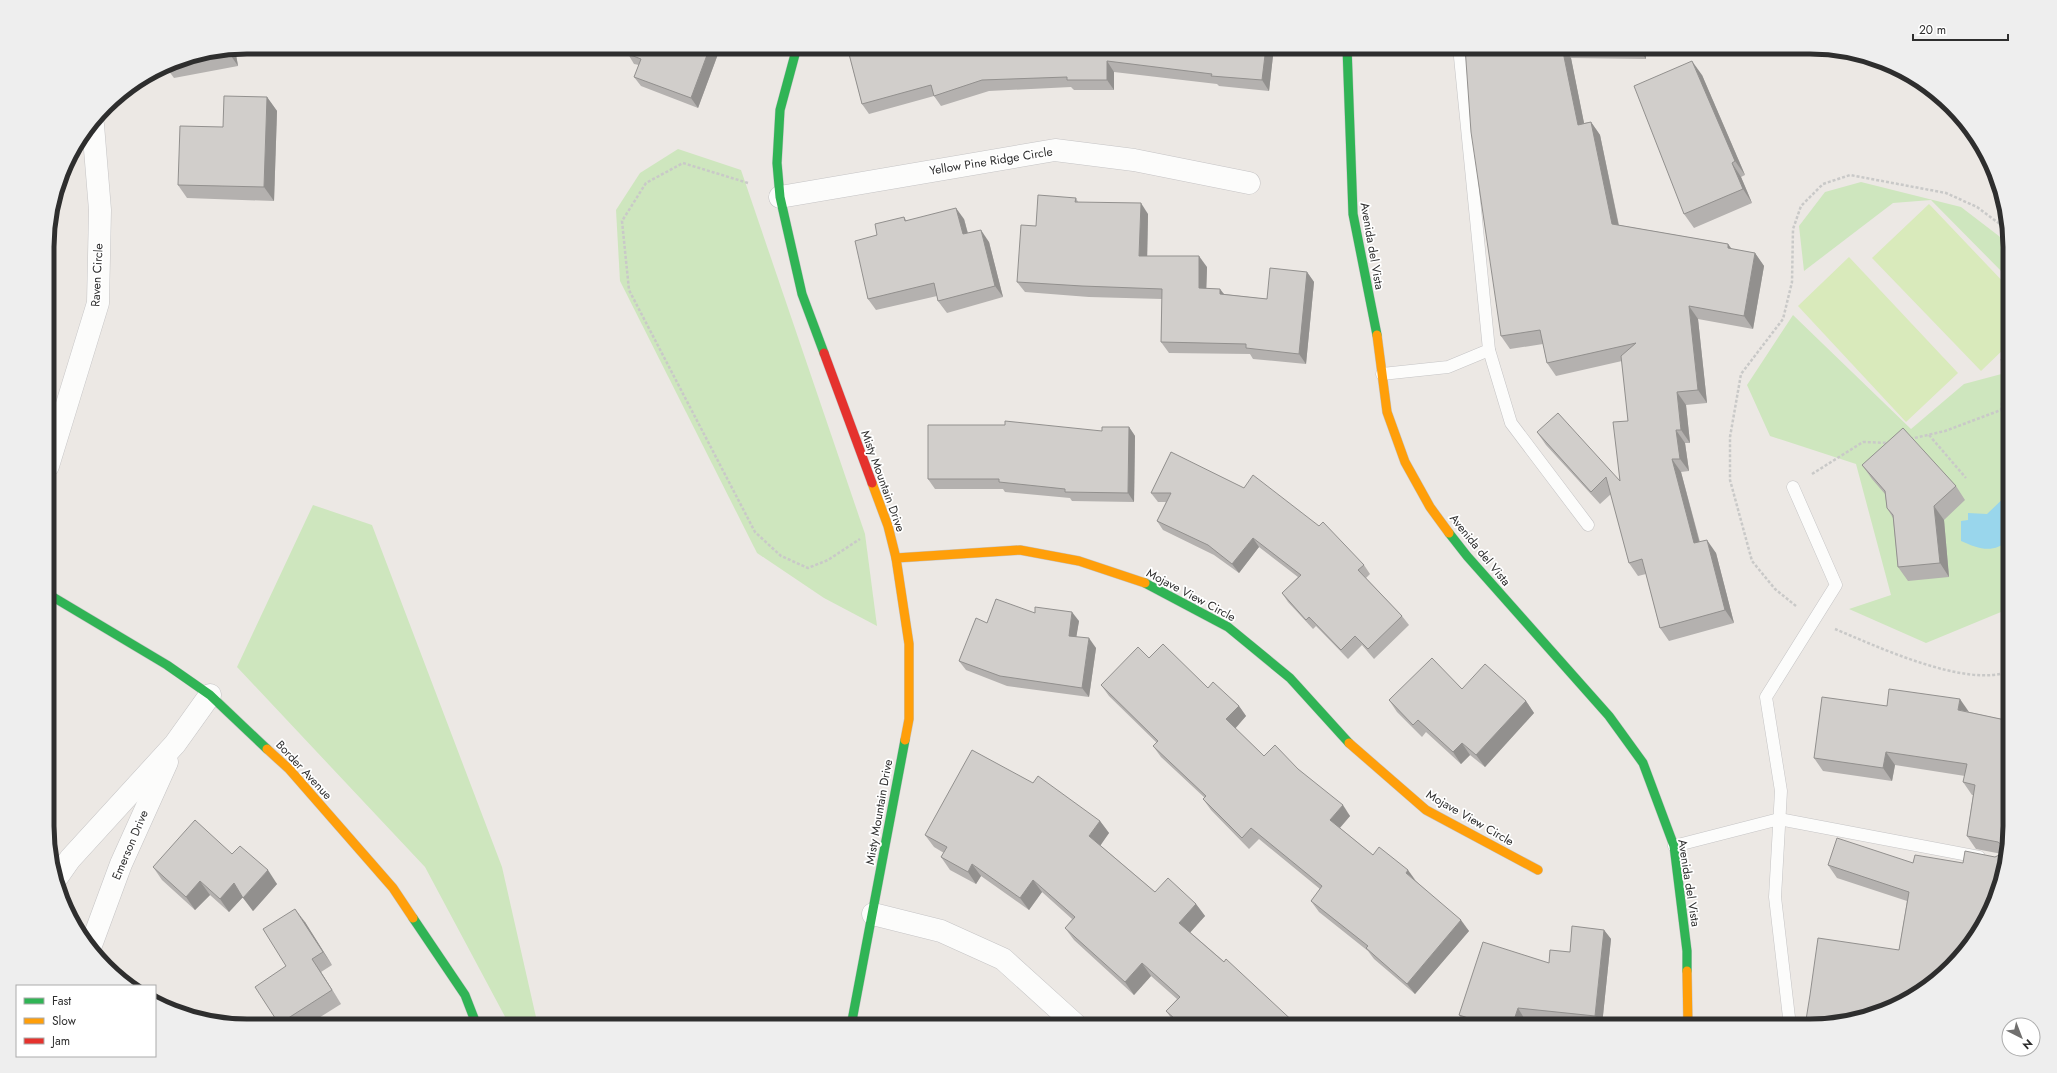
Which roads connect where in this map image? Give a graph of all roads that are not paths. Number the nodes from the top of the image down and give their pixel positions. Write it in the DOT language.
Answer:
graph roads {
  1 [pos="795,54"];
  2 [pos="1347,54"];
  3 [pos="1460,54"];
  4 [pos="93,131"];
  5 [pos="1248,183"];
  6 [pos="780,196"];
  7 [pos="1489,350"];
  8 [pos="1382,374"];
  9 [pos="54,446"];
  10 [pos="1793,486"];
  11 [pos="1588,525"];
  12 [pos="896,558"];
  13 [pos="54,598"];
  14 [pos="210,695"];
  15 [pos="175,744"];
  16 [pos="1780,819"];
  17 [pos="1674,846"];
  18 [pos="1990,859"];
  19 [pos="1538,870"];
  20 [pos="60,873"];
  21 [pos="873,914"];
  22 [pos="93,941"];
  23 [pos="474,1019"];
  24 [pos="852,1019"];
  25 [pos="1069,1019"];
  26 [pos="1688,1019"];
  27 [pos="1789,1019"];
  1 -- 6 [label="street, Misty Mountain Drive"];
  2 -- 8 [label="street, Avenida del Vista"];
  3 -- 7 [label="lane"];
  4 -- 9 [label="street, Raven Circle"];
  5 -- 6 [label="street, Yellow Pine Ridge Circle"];
  6 -- 12 [label="street, Misty Mountain Drive"];
  7 -- 8 [label="lane"];
  7 -- 11 [label="lane"];
  8 -- 17 [label="street, Avenida del Vista"];
  10 -- 16 [label="lane"];
  12 -- 19 [label="street, Mojave View Circle"];
  12 -- 21 [label="street, Misty Mountain Drive"];
  13 -- 14 [label="street, Border Avenue"];
  14 -- 15 [label="street, Emerson Drive"];
  14 -- 23 [label="street, Border Avenue"];
  15 -- 20 [label="street, Emerson Drive"];
  15 -- 22 [label="street, Emerson Drive"];
  16 -- 17 [label="lane"];
  16 -- 18 [label="lane"];
  16 -- 27 [label="lane"];
  17 -- 26 [label="street, Avenida del Vista"];
  21 -- 24 [label="street, Misty Mountain Drive"];
  21 -- 25 [label="street"];
}
